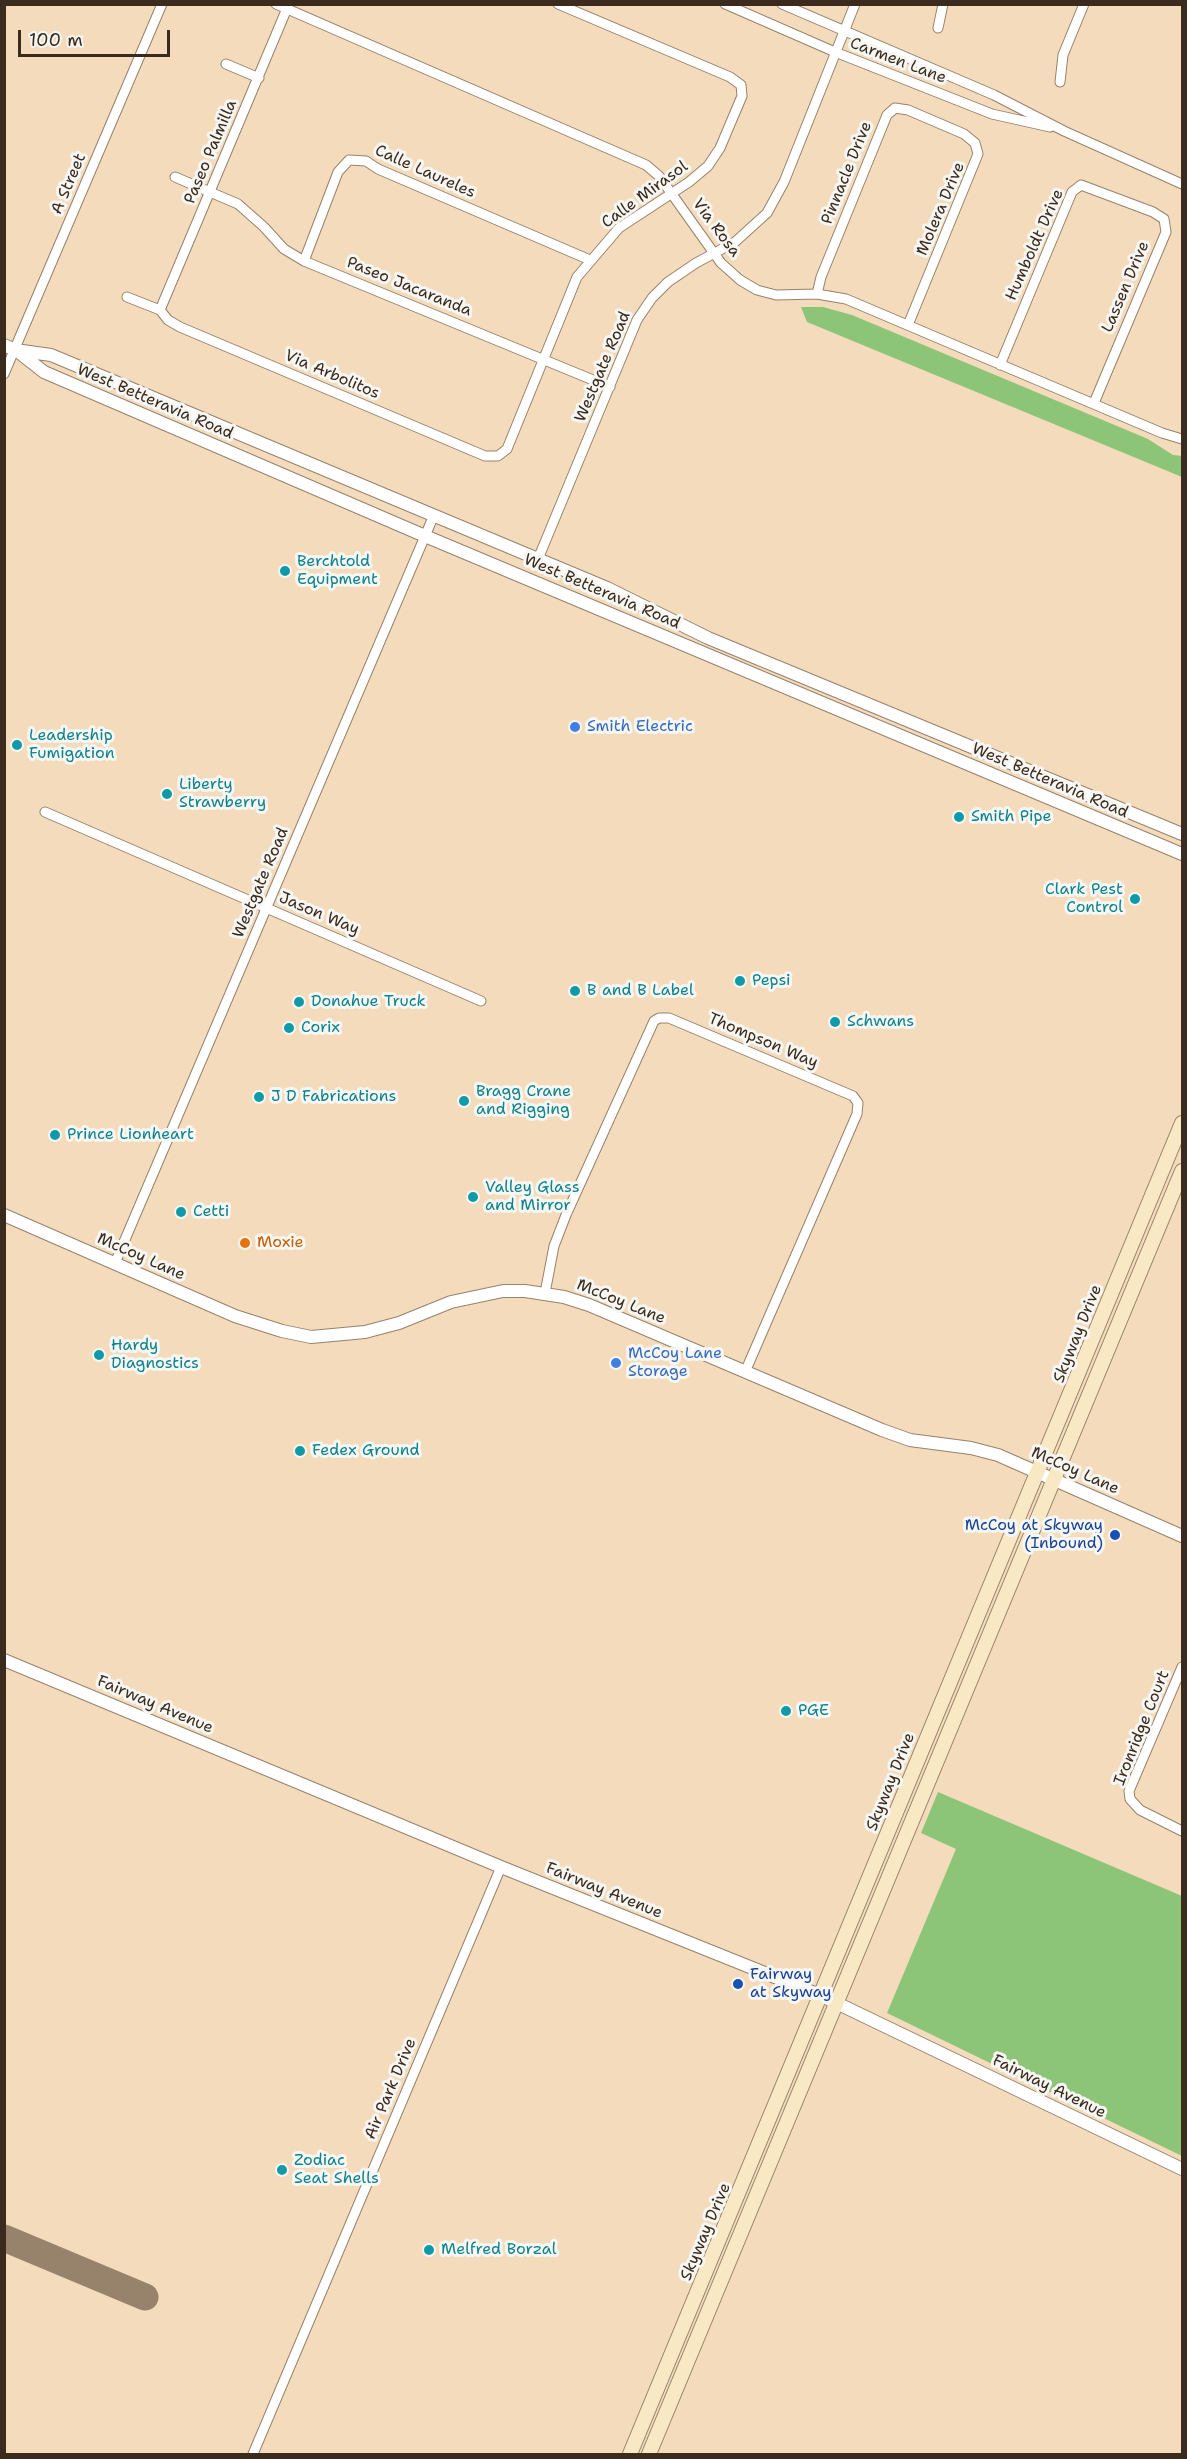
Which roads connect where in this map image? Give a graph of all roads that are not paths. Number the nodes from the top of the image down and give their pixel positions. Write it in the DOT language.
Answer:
graph roads {
  1 [pos="162,4"];
  2 [pos="276,4"];
  3 [pos="558,4"];
  4 [pos="725,4"];
  5 [pos="782,4"];
  6 [pos="855,4"];
  7 [pos="943,4"];
  8 [pos="1084,4"];
  9 [pos="288,7"];
  10 [pos="938,28"];
  11 [pos="843,32"];
  12 [pos="836,52"];
  13 [pos="226,64"];
  14 [pos="259,78"];
  15 [pos="1060,82"];
  16 [pos="936,123"];
  17 [pos="1064,131"];
  18 [pos="175,177"];
  19 [pos="1182,184"];
  20 [pos="211,192"];
  21 [pos="671,192"];
  22 [pos="1127,203"];
  23 [pos="714,254"];
  24 [pos="590,260"];
  25 [pos="304,261"];
  26 [pos="817,294"];
  27 [pos="128,297"];
  28 [pos="160,310"];
  29 [pos="908,325"];
  30 [pos="10,348"];
  31 [pos="544,359"];
  32 [pos="1000,365"];
  33 [pos="4,374"];
  34 [pos="610,387"];
  35 [pos="1094,403"];
  36 [pos="1182,439"];
  37 [pos="498,456"];
  38 [pos="434,515"];
  39 [pos="425,536"];
  40 [pos="538,559"];
  41 [pos="45,812"];
  42 [pos="1182,834"];
  43 [pos="1182,854"];
  44 [pos="267,908"];
  45 [pos="481,1001"];
  46 [pos="1182,1123"];
  47 [pos="1182,1172"];
  48 [pos="4,1215"];
  49 [pos="115,1263"];
  50 [pos="544,1293"];
  51 [pos="745,1372"];
  52 [pos="1039,1472"];
  53 [pos="1054,1480"];
  54 [pos="1182,1536"];
  55 [pos="4,1660"];
  56 [pos="1182,1667"];
  57 [pos="1182,1831"];
  58 [pos="501,1867"];
  59 [pos="822,1996"];
  60 [pos="836,2004"];
  61 [pos="1182,2169"];
  62 [pos="253,2454"];
  63 [pos="630,2454"];
  64 [pos="649,2454"];
  1 -- 30 [label="street, A Street"];
  2 -- 9 [label="street, Via Rosa"];
  3 -- 21 [label="street, Calle Mirasol"];
  4 -- 12 [label="street, Carmen Lane"];
  5 -- 11 [label="street, Carmen Lane"];
  6 -- 11 [label="street, Westgate Road"];
  7 -- 10 [label="street"];
  8 -- 15 [label="street"];
  9 -- 14 [label="street, Paseo Palmilla"];
  9 -- 21 [label="street, Via Rosa"];
  11 -- 12 [label="street, Westgate Road"];
  11 -- 17 [label="street, Carmen Lane"];
  12 -- 17 [label="street, Carmen Lane"];
  12 -- 23 [label="street, Westgate Road"];
  13 -- 14 [label="street"];
  14 -- 20 [label="street, Paseo Palmilla"];
  16 -- 26 [label="street, Pinnacle Drive"];
  16 -- 29 [label="street, Molera Drive"];
  17 -- 19 [label="street, Carmen Lane"];
  18 -- 20 [label="street, Paseo Jacaranda"];
  20 -- 25 [label="street, Paseo Jacaranda"];
  20 -- 28 [label="street, Paseo Palmilla"];
  21 -- 23 [label="street, Via Rosa"];
  21 -- 24 [label="street, Calle Mirasol"];
  22 -- 32 [label="street, Humboldt Drive"];
  22 -- 35 [label="street, Lassen Drive"];
  23 -- 26 [label="street, Via Rosa"];
  23 -- 34 [label="street, Westgate Road"];
  24 -- 25 [label="street, Calle Laureles"];
  24 -- 31 [label="street, Calle Mirasol"];
  25 -- 31 [label="street, Paseo Jacaranda"];
  26 -- 29 [label="street, Via Rosa"];
  27 -- 28 [label="street, Via Arbolitos"];
  28 -- 37 [label="street, Via Arbolitos"];
  29 -- 32 [label="street, Via Rosa"];
  30 -- 33 [label="street, A Street"];
  30 -- 38 [label="street, West Betteravia Road"];
  30 -- 39 [label="street, West Betteravia Road"];
  31 -- 34 [label="street, Paseo Jacaranda"];
  31 -- 37 [label="street, Calle Mirasol"];
  32 -- 35 [label="street, Via Rosa"];
  34 -- 40 [label="street, Westgate Road"];
  35 -- 36 [label="street, Via Rosa"];
  38 -- 39 [label="street, Westgate Road"];
  38 -- 40 [label="street, West Betteravia Road"];
  39 -- 43 [label="street, West Betteravia Road"];
  39 -- 44 [label="street, Westgate Road"];
  40 -- 42 [label="street, West Betteravia Road"];
  41 -- 44 [label="street, Jason Way"];
  44 -- 45 [label="street, Jason Way"];
  44 -- 49 [label="street, Westgate Road"];
  46 -- 52 [label="main road, Skyway Drive"];
  47 -- 53 [label="main road, Skyway Drive"];
  48 -- 49 [label="street, McCoy Lane"];
  49 -- 50 [label="street, McCoy Lane"];
  50 -- 51 [label="street, McCoy Lane"];
  50 -- 51 [label="street, Thompson Way"];
  51 -- 52 [label="street, McCoy Lane"];
  52 -- 53 [label="street, McCoy Lane"];
  52 -- 59 [label="main road, Skyway Drive"];
  53 -- 54 [label="street, McCoy Lane"];
  53 -- 60 [label="main road, Skyway Drive"];
  55 -- 58 [label="street, Fairway Avenue"];
  56 -- 57 [label="street, Ironridge Court"];
  58 -- 59 [label="street, Fairway Avenue"];
  58 -- 62 [label="street, Air Park Drive"];
  59 -- 60 [label="street, Fairway Avenue"];
  59 -- 63 [label="main road, Skyway Drive"];
  60 -- 61 [label="street, Fairway Avenue"];
  60 -- 64 [label="main road, Skyway Drive"];
}
